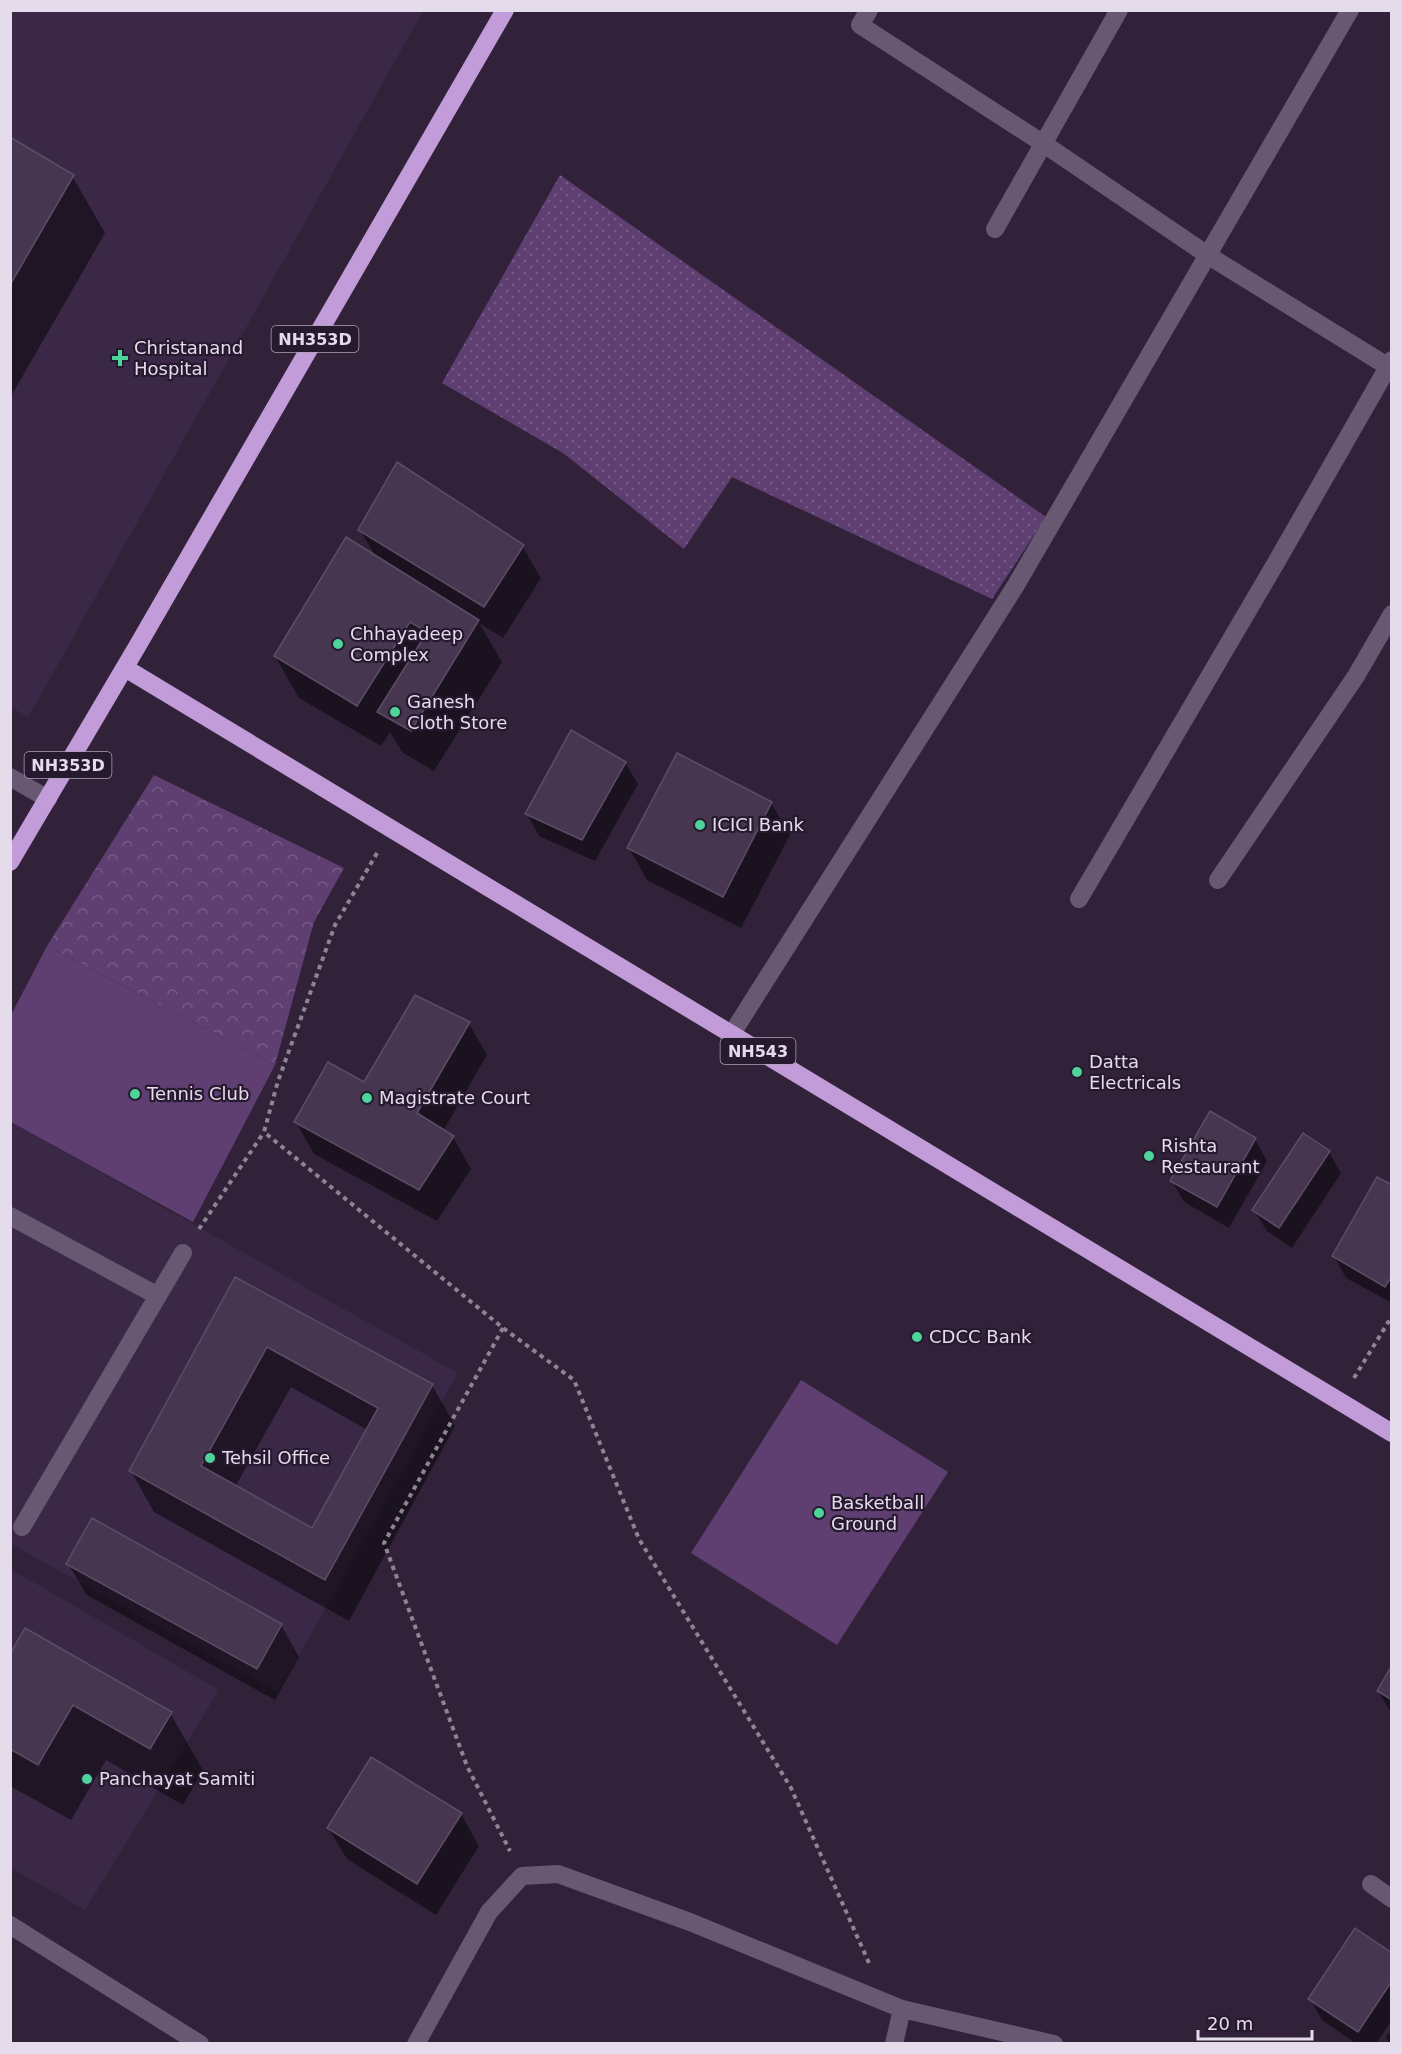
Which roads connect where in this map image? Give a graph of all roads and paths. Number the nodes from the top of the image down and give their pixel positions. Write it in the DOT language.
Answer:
graph roads {
  1 [pos="505,10"];
  2 [pos="869,10"];
  3 [pos="1119,10"];
  4 [pos="1350,10"];
  5 [pos="1044,144"];
  6 [pos="994,229"];
  7 [pos="1209,256"];
  8 [pos="1390,365"];
  9 [pos="1392,614"];
  10 [pos="125,669"];
  11 [pos="10,777"];
  12 [pos="48,799"];
  13 [pos="390,829"];
  14 [pos="10,862"];
  15 [pos="1218,880"];
  16 [pos="1079,899"];
  17 [pos="731,1035"];
  18 [pos="264,1132"];
  19 [pos="10,1216"];
  20 [pos="183,1253"];
  21 [pos="158,1296"];
  22 [pos="1392,1316"];
  23 [pos="503,1328"];
  24 [pos="1339,1402"];
  25 [pos="1392,1433"];
  26 [pos="22,1527"];
  27 [pos="522,1876"];
  28 [pos="1371,1884"];
  29 [pos="1392,1899"];
  30 [pos="10,1925"];
  31 [pos="894,2005"];
  32 [pos="200,2043"];
  33 [pos="416,2043"];
  34 [pos="894,2043"];
  35 [pos="1054,2043"];
  1 -- 10 [label="highway, NH353D"];
  2 -- 5 [label="street"];
  3 -- 5 [label="street"];
  4 -- 7 [label="street"];
  5 -- 6 [label="street"];
  5 -- 7 [label="street"];
  7 -- 8 [label="street"];
  7 -- 17 [label="street"];
  8 -- 16 [label="street"];
  9 -- 15 [label="street"];
  10 -- 12 [label="highway, NH353D"];
  10 -- 13 [label="highway, NH543"];
  11 -- 12 [label="street"];
  12 -- 14 [label="highway, NH353D"];
  13 -- 17 [label="highway, NH543"];
  13 -- 18 [label="path"];
  17 -- 24 [label="highway, NH543"];
  18 -- 20 [label="path"];
  18 -- 23 [label="path"];
  19 -- 21 [label="street"];
  20 -- 21 [label="street"];
  21 -- 26 [label="street"];
  22 -- 24 [label="path"];
  23 -- 27 [label="path"];
  23 -- 31 [label="path"];
  24 -- 25 [label="highway, NH543"];
  27 -- 31 [label="street"];
  27 -- 33 [label="street"];
  28 -- 29 [label="street"];
  30 -- 32 [label="street"];
  31 -- 34 [label="street"];
  31 -- 35 [label="street"];
}
